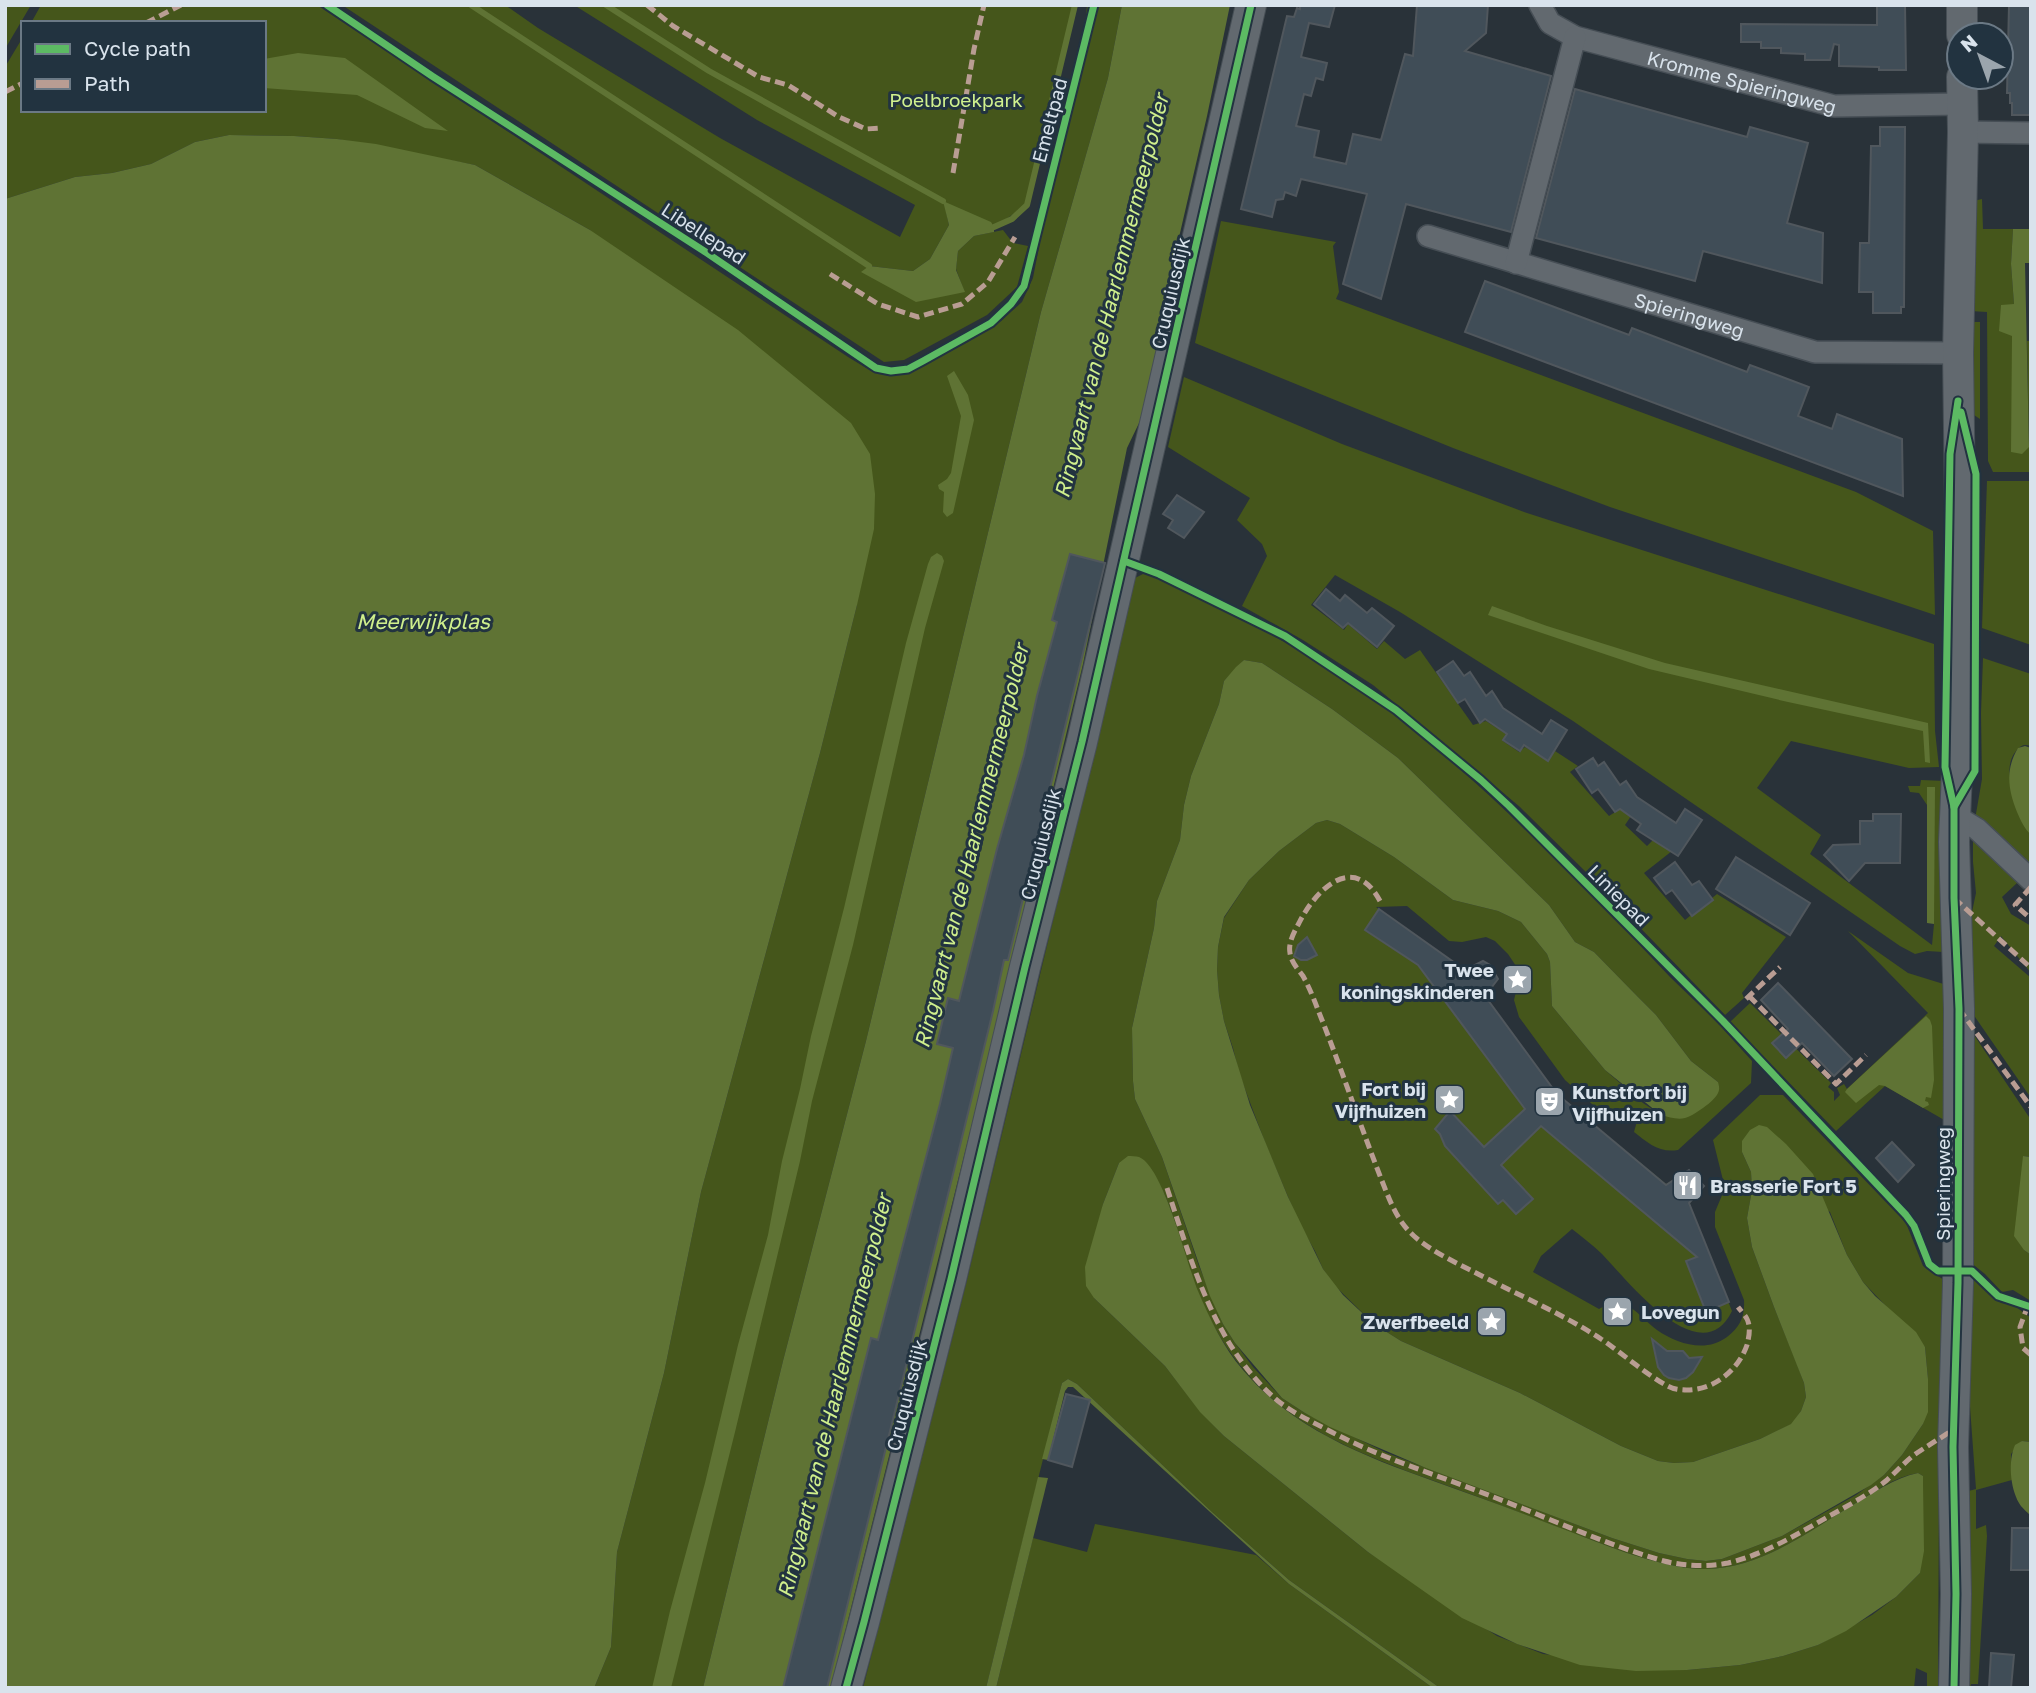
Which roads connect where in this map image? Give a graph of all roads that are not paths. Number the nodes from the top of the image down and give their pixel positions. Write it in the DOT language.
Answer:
graph roads {
  1 [pos="1251,5"];
  2 [pos="1540,5"];
  3 [pos="1576,37"];
  4 [pos="1963,104"];
  5 [pos="2031,133"];
  6 [pos="1428,236"];
  7 [pos="1516,263"];
  8 [pos="1958,353"];
  9 [pos="1954,815"];
  10 [pos="2031,880"];
  11 [pos="846,1688"];
  12 [pos="1954,1688"];
  1 -- 11 [label="street, Cruquiusdijk"];
  2 -- 3 [label="street, Kromme Spieringweg"];
  3 -- 4 [label="street, Kromme Spieringweg"];
  3 -- 7 [label="street"];
  4 -- 5 [label="street, Kromme Spieringweg"];
  4 -- 8 [label="street, Spieringweg"];
  6 -- 7 [label="street, Spieringweg"];
  7 -- 8 [label="street, Spieringweg"];
  8 -- 9 [label="street, Spieringweg"];
  9 -- 10 [label="street"];
  9 -- 12 [label="street, Spieringweg"];
}
